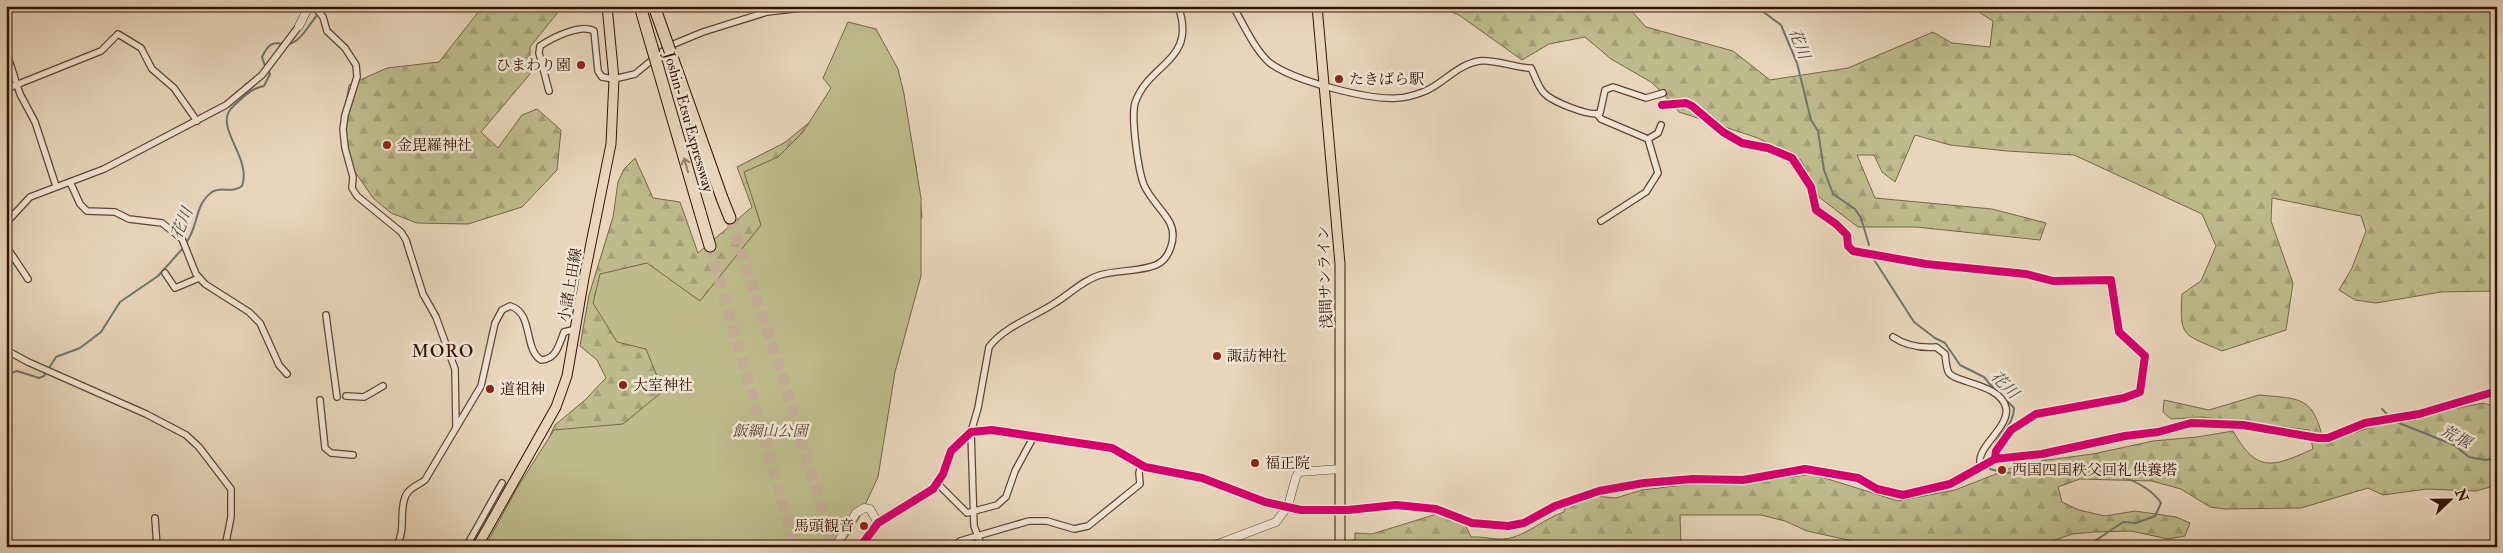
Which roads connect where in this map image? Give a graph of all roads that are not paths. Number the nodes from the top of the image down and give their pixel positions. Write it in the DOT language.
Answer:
graph roads {
  1 [pos="310,6"];
  2 [pos="314,6"];
  3 [pos="607,6"];
  4 [pos="640,6"];
  5 [pos="654,6"];
  6 [pos="818,6"];
  7 [pos="1178,6"];
  8 [pos="1233,6"];
  9 [pos="1317,6"];
  10 [pos="299,26"];
  11 [pos="6,51"];
  12 [pos="614,79"];
  13 [pos="16,84"];
  14 [pos="1325,85"];
  15 [pos="6,89"];
  16 [pos="549,91"];
  17 [pos="1663,93"];
  18 [pos="1662,105"];
  19 [pos="1597,114"];
  20 [pos="197,122"];
  21 [pos="1661,125"];
  22 [pos="1648,139"];
  23 [pos="70,182"];
  24 [pos="56,186"];
  25 [pos="730,218"];
  26 [pos="1601,221"];
  27 [pos="6,223"];
  28 [pos="6,246"];
  29 [pos="710,246"];
  30 [pos="165,273"];
  31 [pos="199,278"];
  32 [pos="28,279"];
  33 [pos="326,315"];
  34 [pos="576,329"];
  35 [pos="1893,337"];
  36 [pos="6,350"];
  37 [pos="287,374"];
  38 [pos="383,386"];
  39 [pos="2497,391"];
  40 [pos="346,396"];
  41 [pos="337,397"];
  42 [pos="320,400"];
  43 [pos="456,426"];
  44 [pos="970,432"];
  45 [pos="1034,436"];
  46 [pos="353,455"];
  47 [pos="1995,458"];
  48 [pos="1141,464"];
  49 [pos="1981,466"];
  50 [pos="1340,469"];
  51 [pos="502,483"];
  52 [pos="937,483"];
  53 [pos="1288,506"];
  54 [pos="1348,510"];
  55 [pos="974,512"];
  56 [pos="155,518"];
  57 [pos="878,523"];
  58 [pos="978,536"];
  59 [pos="158,547"];
  60 [pos="225,547"];
  61 [pos="396,547"];
  62 [pos="466,547"];
  63 [pos="478,547"];
  64 [pos="835,547"];
  65 [pos="860,547"];
  66 [pos="954,547"];
  67 [pos="982,547"];
  68 [pos="1210,547"];
  69 [pos="1340,547"];
  1 -- 10 [label="street"];
  2 -- 43 [label="street"];
  3 -- 12 [label="main road, 小諸上田線"];
  29 -- 4 [label="highway, Joshin-Etsu Expressway, one-way, bridge"];
  5 -- 25 [label="highway, Joshin-Etsu Expressway, bridge"];
  6 -- 12 [label="street"];
  7 -- 44 [label="street"];
  8 -- 14 [label="street"];
  9 -- 14 [label="main road, 浅間サンライン"];
  10 -- 20 [label="street"];
  11 -- 13 [label="street"];
  12 -- 16 [label="street"];
  12 -- 34 [label="main road, 小諸上田線"];
  13 -- 15 [label="street"];
  13 -- 20 [label="street"];
  13 -- 24 [label="street"];
  14 -- 19 [label="street"];
  14 -- 50 [label="main road, 浅間サンライン"];
  17 -- 19 [label="street"];
  18 -- 47 [label="street"];
  19 -- 22 [label="street"];
  20 -- 23 [label="street"];
  21 -- 22 [label="street"];
  22 -- 26 [label="street"];
  23 -- 24 [label="street"];
  23 -- 31 [label="street"];
  24 -- 27 [label="street"];
  28 -- 32 [label="street"];
  30 -- 31 [label="street"];
  31 -- 37 [label="street"];
  33 -- 41 [label="street"];
  34 -- 43 [label="street"];
  34 -- 63 [label="main road, 小諸上田線"];
  35 -- 49 [label="street"];
  36 -- 60 [label="street"];
  38 -- 40 [label="street"];
  39 -- 47 [label="street"];
  42 -- 46 [label="street"];
  43 -- 61 [label="street"];
  44 -- 45 [label="street"];
  44 -- 52 [label="street"];
  44 -- 55 [label="street"];
  45 -- 48 [label="street"];
  45 -- 55 [label="street"];
  47 -- 49 [label="street"];
  48 -- 53 [label="street"];
  48 -- 58 [label="street"];
  49 -- 54 [label="street"];
  50 -- 53 [label="street"];
  50 -- 69 [label="main road, 浅間サンライン"];
  51 -- 62 [label="street"];
  52 -- 55 [label="street"];
  52 -- 57 [label="street"];
  53 -- 54 [label="street, bridge"];
  53 -- 68 [label="street"];
  55 -- 58 [label="street"];
  56 -- 59 [label="street"];
  57 -- 64 [label="street"];
  57 -- 65 [label="street"];
  58 -- 66 [label="street"];
  58 -- 67 [label="street"];
}
